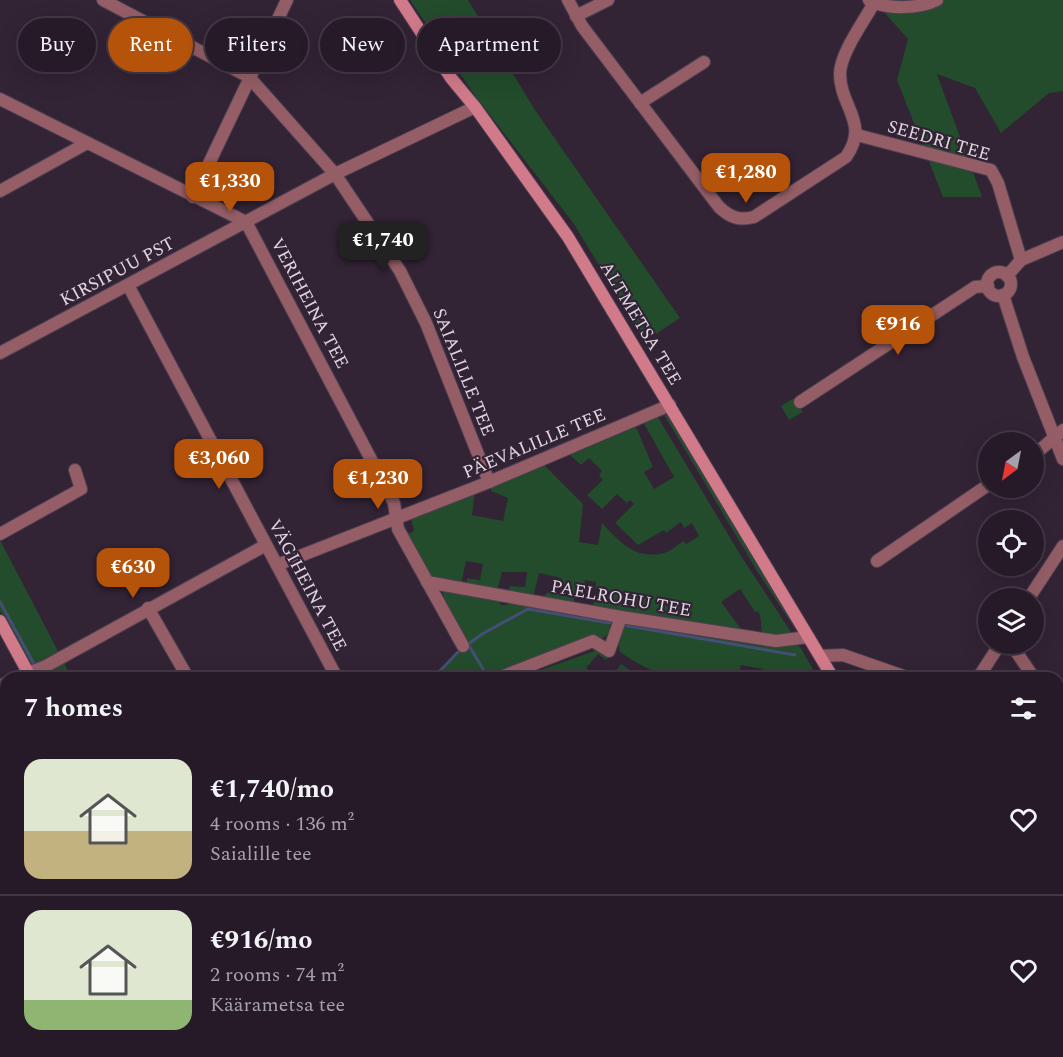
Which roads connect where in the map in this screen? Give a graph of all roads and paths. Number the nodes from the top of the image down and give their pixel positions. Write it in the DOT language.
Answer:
graph roads {
  1 [pos="103,0"];
  2 [pos="287,0"];
  3 [pos="399,0"];
  4 [pos="568,0"];
  5 [pos="608,0"];
  6 [pos="937,0"];
  7 [pos="871,2"];
  8 [pos="576,16"];
  9 [pos="704,62"];
  10 [pos="249,77"];
  11 [pos="0,99"];
  12 [pos="640,103"];
  13 [pos="476,106"];
  14 [pos="857,135"];
  15 [pos="87,143"];
  16 [pos="335,174"];
  17 [pos="0,191"];
  18 [pos="194,197"];
  19 [pos="246,222"];
  20 [pos="1063,242"];
  21 [pos="1021,260"];
  22 [pos="1007,276"];
  23 [pos="987,286"];
  24 [pos="129,287"];
  25 [pos="1003,295"];
  26 [pos="0,353"];
  27 [pos="800,402"];
  28 [pos="670,405"];
  29 [pos="1059,434"];
  30 [pos="1044,447"];
  31 [pos="1063,459"];
  32 [pos="75,470"];
  33 [pos="489,482"];
  34 [pos="978,492"];
  35 [pos="397,519"];
  36 [pos="0,534"];
  37 [pos="266,545"];
  38 [pos="1063,546"];
  39 [pos="877,561"];
  40 [pos="277,565"];
  41 [pos="427,582"];
  42 [pos="1036,588"];
  43 [pos="148,608"];
  44 [pos="621,617"];
  45 [pos="0,621"];
  46 [pos="808,638"];
  47 [pos="463,646"];
  48 [pos="994,654"];
  49 [pos="1018,654"];
  50 [pos="820,656"];
  51 [pos="27,672"];
  52 [pos="35,672"];
  53 [pos="185,672"];
  54 [pos="334,672"];
  55 [pos="513,672"];
  56 [pos="829,672"];
  57 [pos="892,672"];
  58 [pos="982,672"];
  59 [pos="1030,672"];
  1 -- 10 [label="street"];
  2 -- 10 [label="street"];
  3 -- 13 [label="street, ALTMETSA TEE"];
  4 -- 8 [label="street"];
  5 -- 8 [label="street"];
  6 -- 7 [label="street"];
  7 -- 14 [label="street"];
  8 -- 12 [label="street"];
  9 -- 12 [label="street"];
  10 -- 16 [label="street, SAIALILLE TEE"];
  10 -- 18 [label="street"];
  11 -- 15 [label="street"];
  12 -- 14 [label="street"];
  13 -- 16 [label="street, KIRSIPUU PST"];
  13 -- 28 [label="street, ALTMETSA TEE"];
  14 -- 21 [label="street, SEEDRI TEE"];
  15 -- 17 [label="street"];
  15 -- 18 [label="street"];
  16 -- 19 [label="street, KIRSIPUU PST"];
  16 -- 33 [label="street, SAIALILLE TEE"];
  18 -- 19 [label="street"];
  19 -- 24 [label="street, KIRSIPUU PST"];
  19 -- 35 [label="street, VERIHEINA TEE"];
  20 -- 21 [label="street"];
  21 -- 22 [label="street"];
  22 -- 23 [label="street"];
  22 -- 25 [label="street"];
  23 -- 25 [label="street"];
  23 -- 27 [label="street"];
  24 -- 26 [label="street, KIRSIPUU PST"];
  24 -- 37 [label="street, VÄGIHEINA TEE"];
  25 -- 29 [label="street"];
  28 -- 33 [label="street, PÄEVALILLE TEE"];
  28 -- 46 [label="street, ALTMETSA TEE"];
  29 -- 30 [label="street"];
  29 -- 31 [label="street"];
  32 -- 36 [label="street"];
  33 -- 35 [label="street, PÄEVALILLE TEE"];
  34 -- 39 [label="street"];
  35 -- 40 [label="street, PÄEVALILLE TEE"];
  35 -- 41 [label="street"];
  37 -- 40 [label="street, VÄGIHEINA TEE"];
  37 -- 43 [label="street"];
  38 -- 42 [label="street"];
  40 -- 54 [label="street, VÄGIHEINA TEE"];
  41 -- 44 [label="street, PAELROHU TEE"];
  41 -- 47 [label="street"];
  43 -- 52 [label="street"];
  43 -- 53 [label="street"];
  44 -- 46 [label="street, PAELROHU TEE"];
  44 -- 55 [label="street"];
  45 -- 51 [label="street"];
  46 -- 50 [label="street, ALTMETSA TEE"];
  48 -- 58 [label="street"];
  49 -- 59 [label="street"];
  50 -- 56 [label="street, ALTMETSA TEE"];
  50 -- 57 [label="street"];
}
